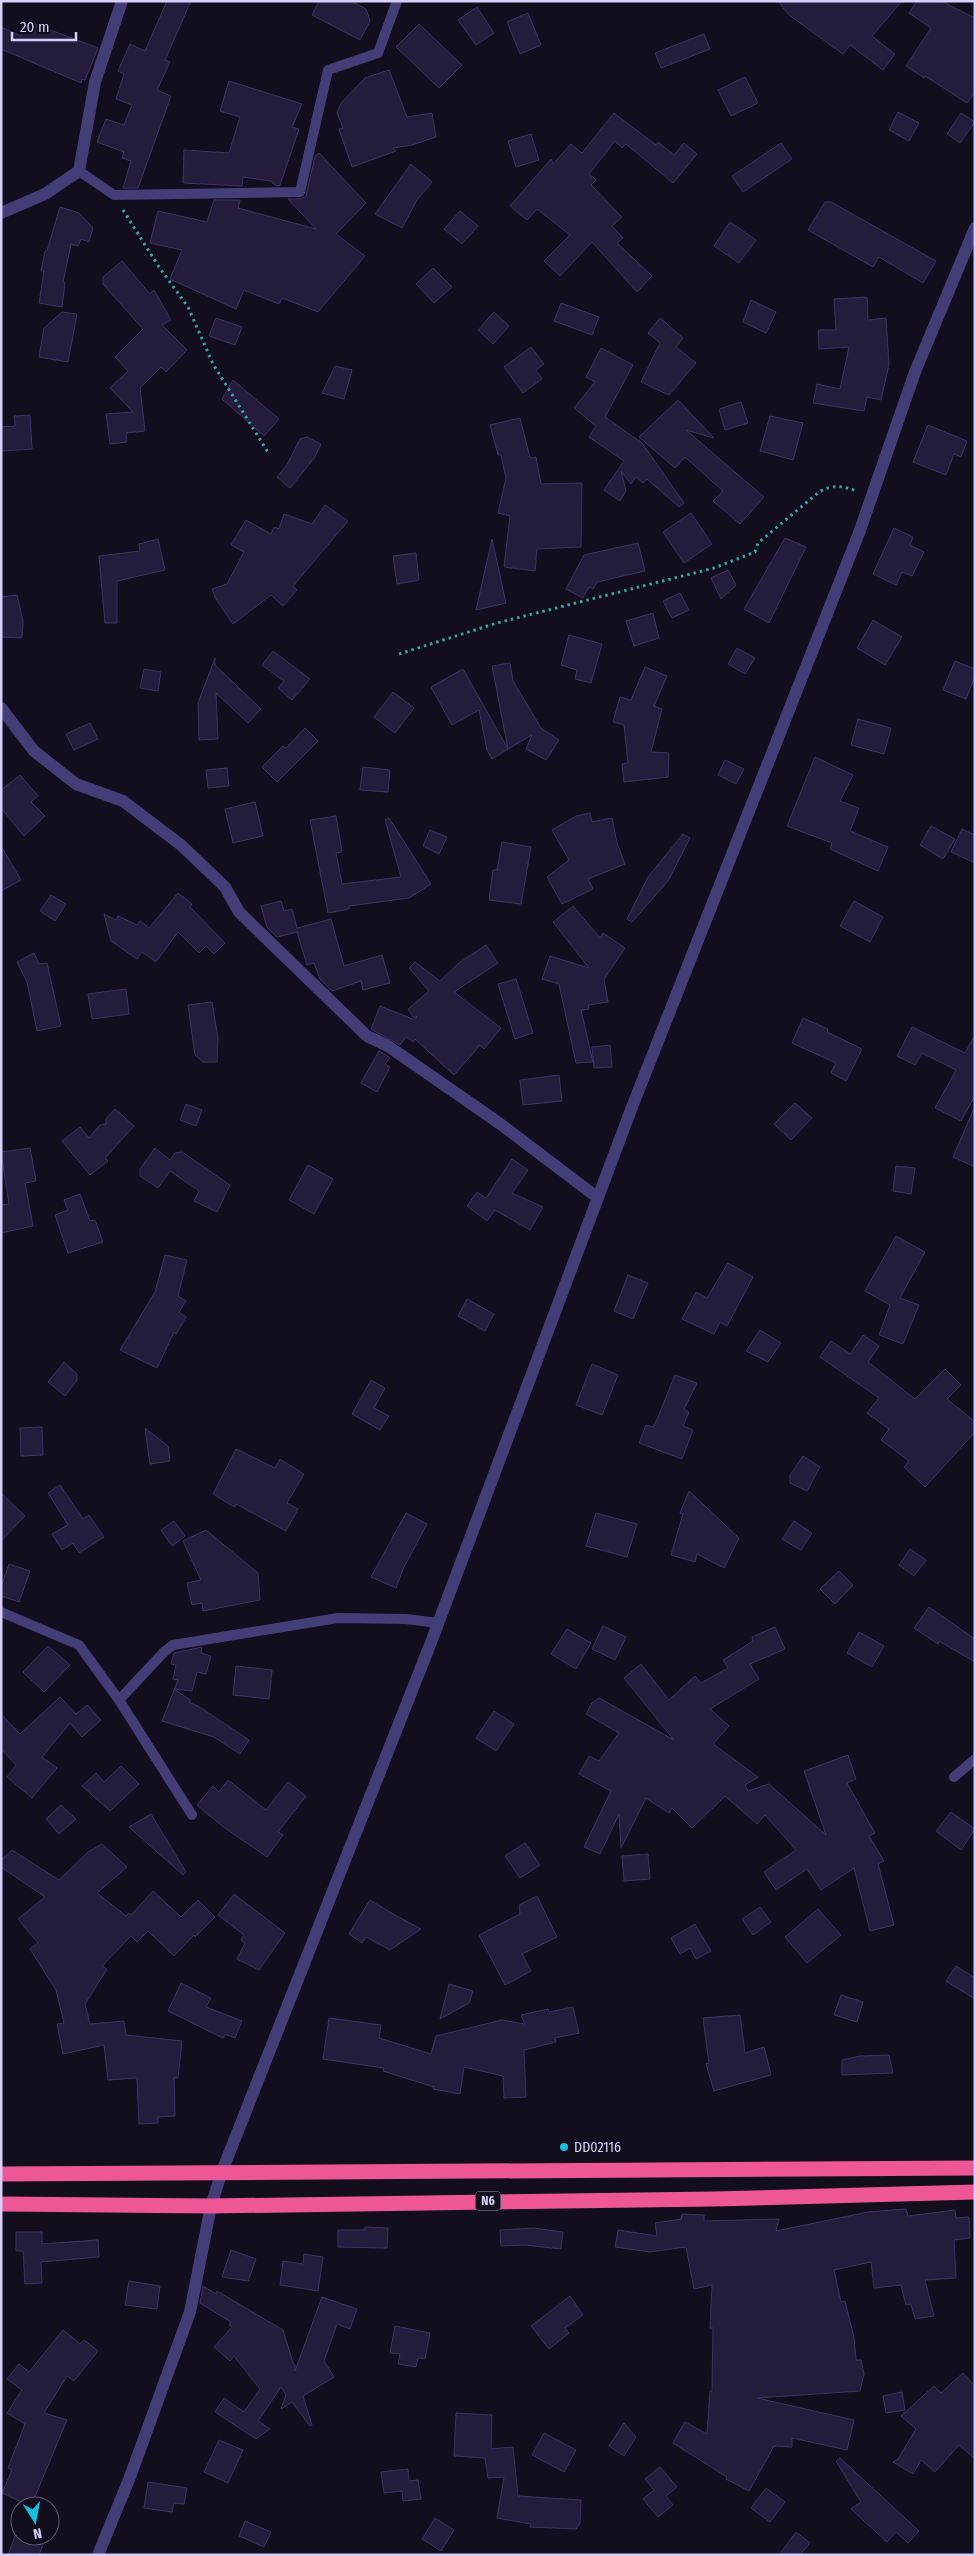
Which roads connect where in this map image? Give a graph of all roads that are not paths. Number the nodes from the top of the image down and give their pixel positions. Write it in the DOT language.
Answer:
graph roads {
  1 [pos="122,1"];
  2 [pos="397,1"];
  3 [pos="79,172"];
  4 [pos="1,213"];
  5 [pos="975,228"];
  6 [pos="1,708"];
  7 [pos="598,1198"];
  8 [pos="1,1612"];
  9 [pos="438,1623"];
  10 [pos="119,1700"];
  11 [pos="975,1759"];
  12 [pos="954,1777"];
  13 [pos="192,1815"];
  14 [pos="975,2168"];
  15 [pos="1,2174"];
  16 [pos="221,2174"];
  17 [pos="975,2192"];
  18 [pos="1,2204"];
  19 [pos="211,2206"];
  20 [pos="98,2555"];
  1 -- 3 [label="street"];
  2 -- 3 [label="lane"];
  3 -- 4 [label="street"];
  5 -- 7 [label="street"];
  6 -- 7 [label="street"];
  7 -- 9 [label="street"];
  8 -- 10 [label="lane"];
  9 -- 10 [label="lane"];
  9 -- 16 [label="street"];
  10 -- 13 [label="lane"];
  11 -- 12 [label="lane"];
  14 -- 16 [label="highway, N6"];
  15 -- 16 [label="highway, N6"];
  16 -- 19 [label="street"];
  17 -- 19 [label="highway, N6"];
  18 -- 19 [label="highway, N6"];
  19 -- 20 [label="street"];
}
